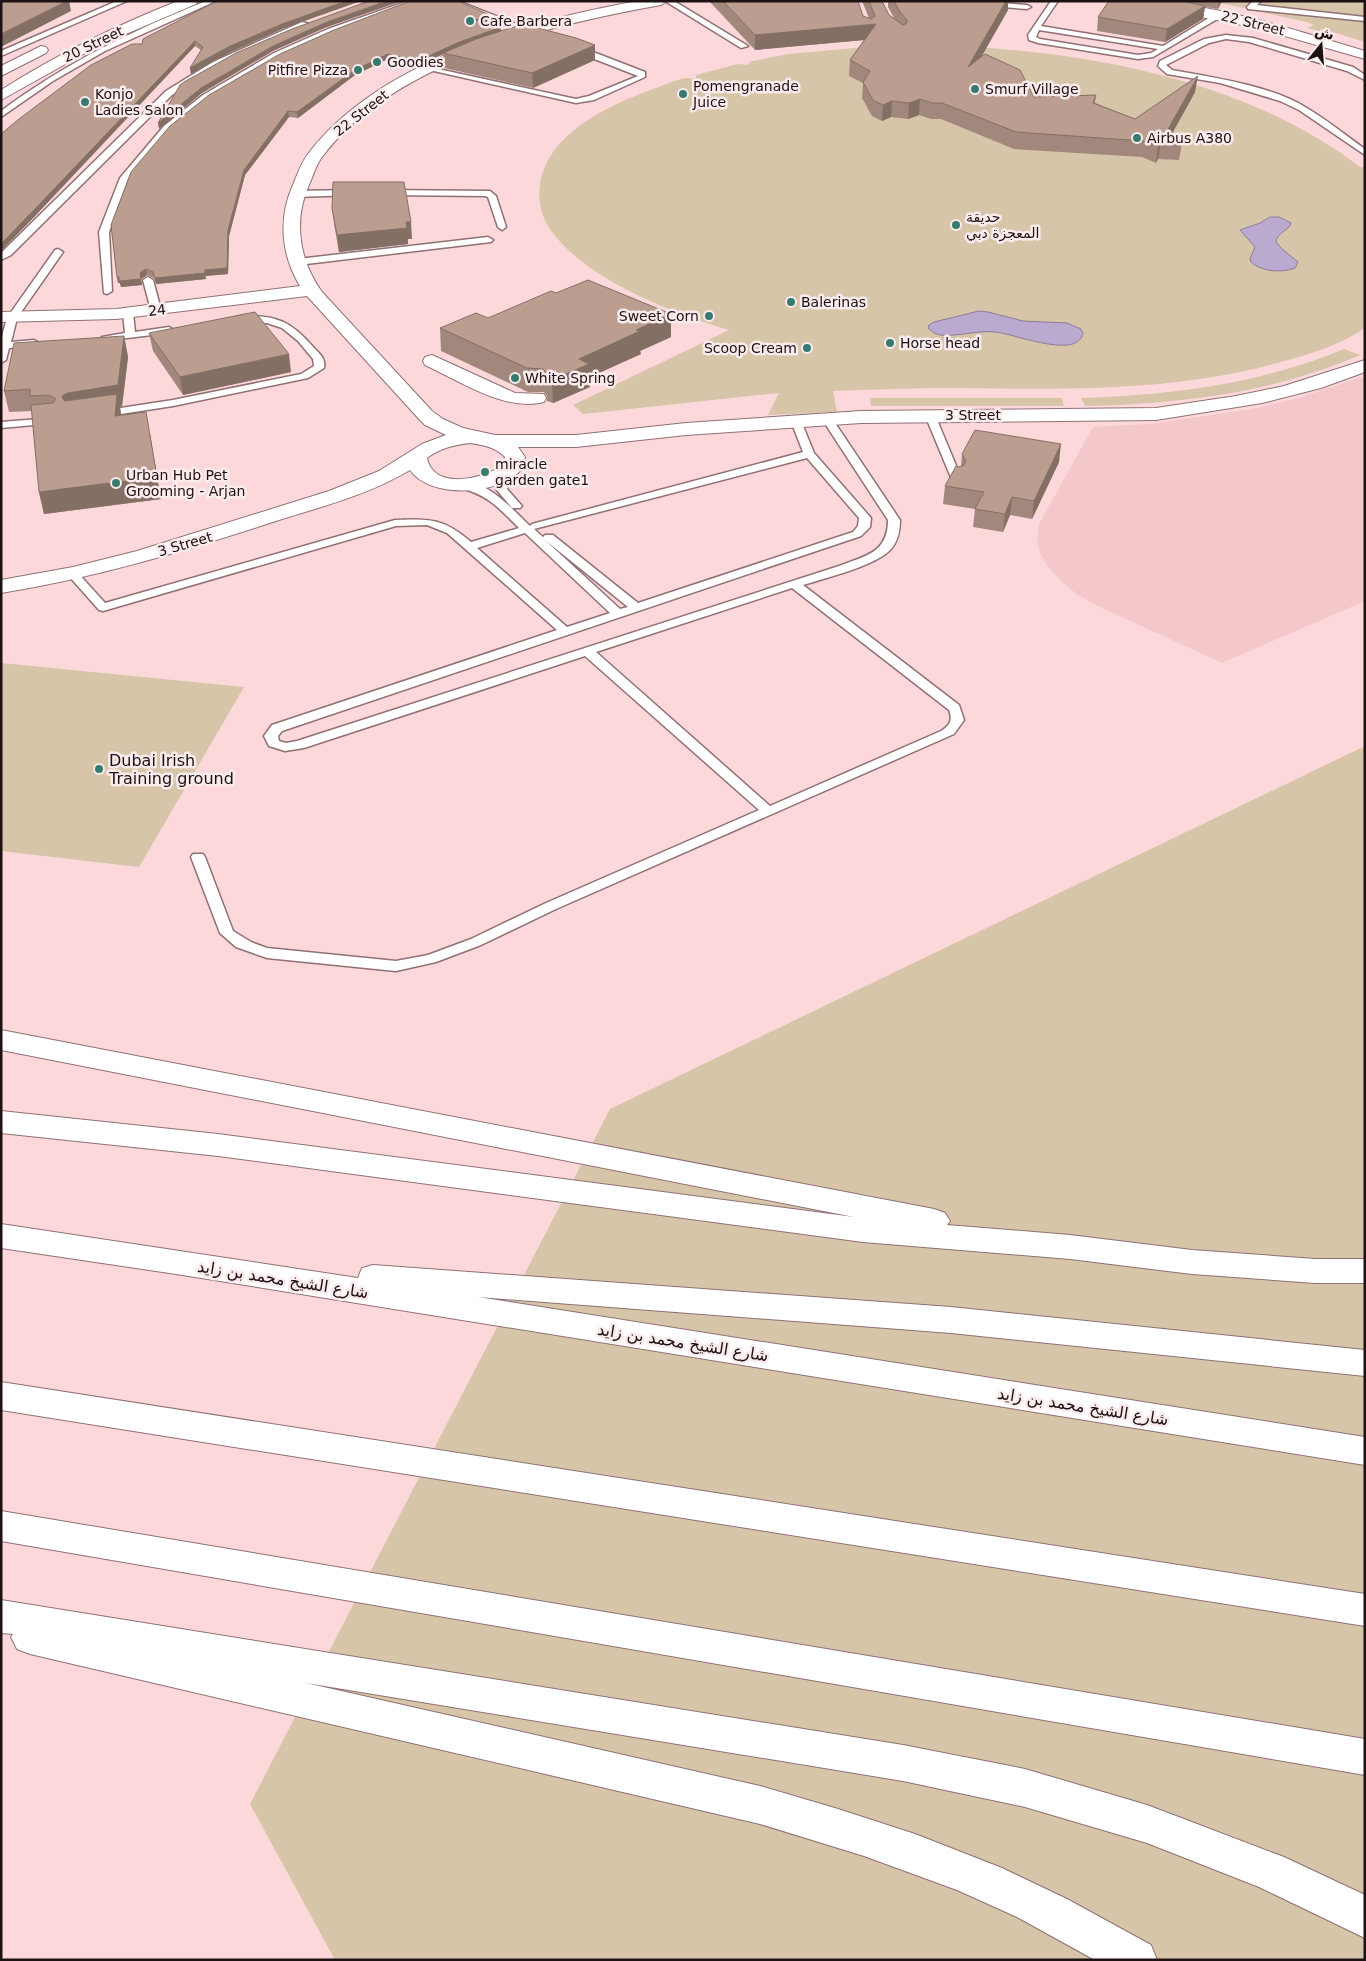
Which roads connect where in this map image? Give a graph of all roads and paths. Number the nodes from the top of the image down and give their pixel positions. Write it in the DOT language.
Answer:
graph roads {
  1 [pos="124,1"];
  2 [pos="191,1"];
  3 [pos="213,1"];
  4 [pos="416,1"];
  5 [pos="451,1"];
  6 [pos="661,1"];
  7 [pos="668,1"];
  8 [pos="1055,1"];
  9 [pos="1139,1"];
  10 [pos="1258,1"];
  11 [pos="978,4"];
  12 [pos="140,6"];
  13 [pos="1027,7"];
  14 [pos="1251,7"];
  15 [pos="1220,15"];
  16 [pos="71,16"];
  17 [pos="84,18"];
  18 [pos="1236,19"];
  19 [pos="1365,19"];
  20 [pos="310,23"];
  21 [pos="1037,28"];
  22 [pos="527,31"];
  23 [pos="546,37"];
  24 [pos="113,44"];
  25 [pos="134,45"];
  26 [pos="744,46"];
  27 [pos="572,47"];
  28 [pos="1164,48"];
  29 [pos="1,54"];
  30 [pos="1365,55"];
  31 [pos="428,69"];
  32 [pos="1,72"];
  33 [pos="1363,75"];
  34 [pos="1,96"];
  35 [pos="1,115"];
  36 [pos="1365,153"];
  37 [pos="364,193"];
  38 [pos="374,193"];
  39 [pos="296,194"];
  40 [pos="502,228"];
  41 [pos="488,240"];
  42 [pos="58,252"];
  43 [pos="1,258"];
  44 [pos="298,262"];
  45 [pos="148,280"];
  46 [pos="312,290"];
  47 [pos="107,291"];
  48 [pos="156,310"];
  49 [pos="128,313"];
  50 [pos="7,318"];
  51 [pos="226,320"];
  52 [pos="181,328"];
  53 [pos="130,336"];
  54 [pos="98,339"];
  55 [pos="42,343"];
  56 [pos="6,345"];
  57 [pos="1,360"];
  58 [pos="1365,366"];
  59 [pos="391,376"];
  60 [pos="537,398"];
  61 [pos="930,415"];
  62 [pos="91,416"];
  63 [pos="827,419"];
  64 [pos="431,420"];
  65 [pos="54,421"];
  66 [pos="796,421"];
  67 [pos="1,425"];
  68 [pos="470,437"];
  69 [pos="496,441"];
  70 [pos="576,441"];
  71 [pos="420,454"];
  72 [pos="809,454"];
  73 [pos="509,469"];
  74 [pos="428,478"];
  75 [pos="957,480"];
  76 [pos="365,485"];
  77 [pos="462,485"];
  78 [pos="532,528"];
  79 [pos="470,546"];
  80 [pos="72,573"];
  81 [pos="794,584"];
  82 [pos="1,587"];
  83 [pos="619,614"];
  84 [pos="641,618"];
  85 [pos="566,632"];
  86 [pos="587,651"];
  87 [pos="768,811"];
  88 [pos="198,857"];
  89 [pos="1,1040"];
  90 [pos="1,1122"];
  91 [pos="1,1236"];
  92 [pos="1070,1247"];
  93 [pos="176,1262"];
  94 [pos="1365,1271"];
  95 [pos="1365,1363"];
  96 [pos="1,1396"];
  97 [pos="1365,1450"];
  98 [pos="1,1526"];
  99 [pos="1365,1610"];
  100 [pos="1,1616"];
  101 [pos="1,1631"];
  102 [pos="1365,1757"];
  103 [pos="1365,1917"];
  104 [pos="1136,1960"];
  1 -- 17 [label="lane"];
  2 -- 34 [label="main road, 20 Street"];
  3 -- 24 [label="lane"];
  4 -- 47 [label="lane"];
  5 -- 22 [label="lane"];
  6 -- 22 [label="main road, 22 Street"];
  7 -- 26 [label="lane"];
  8 -- 21 [label="lane"];
  9 -- 15 [label="main road, 22 Street"];
  10 -- 14 [label="lane"];
  11 -- 13 [label="lane"];
  12 -- 32 [label="main road, 20 Street"];
  14 -- 18 [label="lane"];
  14 -- 19 [label="lane"];
  15 -- 18 [label="main road, 22 Street"];
  15 -- 28 [label="lane"];
  16 -- 17 [label="lane"];
  17 -- 29 [label="lane"];
  18 -- 30 [label="main road, 22 Street"];
  20 -- 43 [label="lane"];
  21 -- 28 [label="lane"];
  21 -- 28 [label="lane"];
  22 -- 23 [label="lane"];
  22 -- 31 [label="main road, 22 Street"];
  24 -- 25 [label="lane"];
  24 -- 35 [label="lane"];
  27 -- 31 [label="lane"];
  31 -- 39 [label="main road, 22 Street"];
  33 -- 36 [label="lane"];
  37 -- 39 [label="lane"];
  38 -- 40 [label="lane"];
  39 -- 44 [label="main road, 22 Street"];
  41 -- 44 [label="lane"];
  42 -- 50 [label="lane"];
  44 -- 46 [label="main road, 22 Street"];
  45 -- 48 [label="lane"];
  46 -- 48 [label="main road, 24"];
  46 -- 59 [label="main road, 22 Street"];
  48 -- 49 [label="main road, 24"];
  49 -- 50 [label="main road, 24"];
  49 -- 53 [label="lane"];
  50 -- 56 [label="lane"];
  51 -- 62 [label="lane"];
  52 -- 53 [label="lane"];
  53 -- 54 [label="lane"];
  55 -- 56 [label="lane"];
  56 -- 57 [label="lane"];
  58 -- 61 [label="main road, 3 Street"];
  59 -- 60 [label="main road"];
  59 -- 64 [label="main road, 22 Street"];
  61 -- 63 [label="main road, 3 Street"];
  61 -- 75 [label="lane"];
  63 -- 66 [label="main road, 3 Street"];
  63 -- 81 [label="lane"];
  64 -- 68 [label="main road, 22 Street"];
  64 -- 71 [label="main road"];
  65 -- 67 [label="lane"];
  66 -- 70 [label="main road, 3 Street"];
  66 -- 72 [label="lane"];
  68 -- 69 [label="main road, 3 Street"];
  68 -- 71 [label="main road, 3 Street"];
  69 -- 70 [label="main road, 3 Street"];
  69 -- 73 [label="main road"];
  70 -- 73 [label="main road, 3 Street"];
  71 -- 74 [label="main road"];
  71 -- 76 [label="main road, 3 Street"];
  72 -- 78 [label="lane"];
  72 -- 84 [label="lane"];
  73 -- 77 [label="main road, 3 Street"];
  73 -- 78 [label="lane"];
  74 -- 76 [label="main road, 3 Street"];
  74 -- 77 [label="main road, 3 Street"];
  76 -- 80 [label="main road, 3 Street"];
  77 -- 78 [label="lane"];
  78 -- 79 [label="lane"];
  78 -- 83 [label="lane"];
  78 -- 84 [label="lane"];
  79 -- 80 [label="lane"];
  79 -- 85 [label="lane"];
  80 -- 82 [label="main road, 3 Street"];
  81 -- 84 [label="lane"];
  81 -- 87 [label="lane"];
  83 -- 84 [label="lane"];
  83 -- 85 [label="lane"];
  84 -- 86 [label="lane"];
  85 -- 86 [label="lane"];
  86 -- 87 [label="lane"];
  87 -- 88 [label="lane"];
  89 -- 92 [label="main road"];
  90 -- 92 [label="main road"];
  91 -- 93 [label="main road, شارع الشيخ محمد بن زايد"];
  92 -- 94 [label="main road"];
  93 -- 95 [label="main road"];
  93 -- 97 [label="main road, شارع الشيخ محمد بن زايد"];
  96 -- 99 [label="main road"];
  98 -- 102 [label="main road"];
  100 -- 103 [label="main road"];
  101 -- 104 [label="main road"];
}
